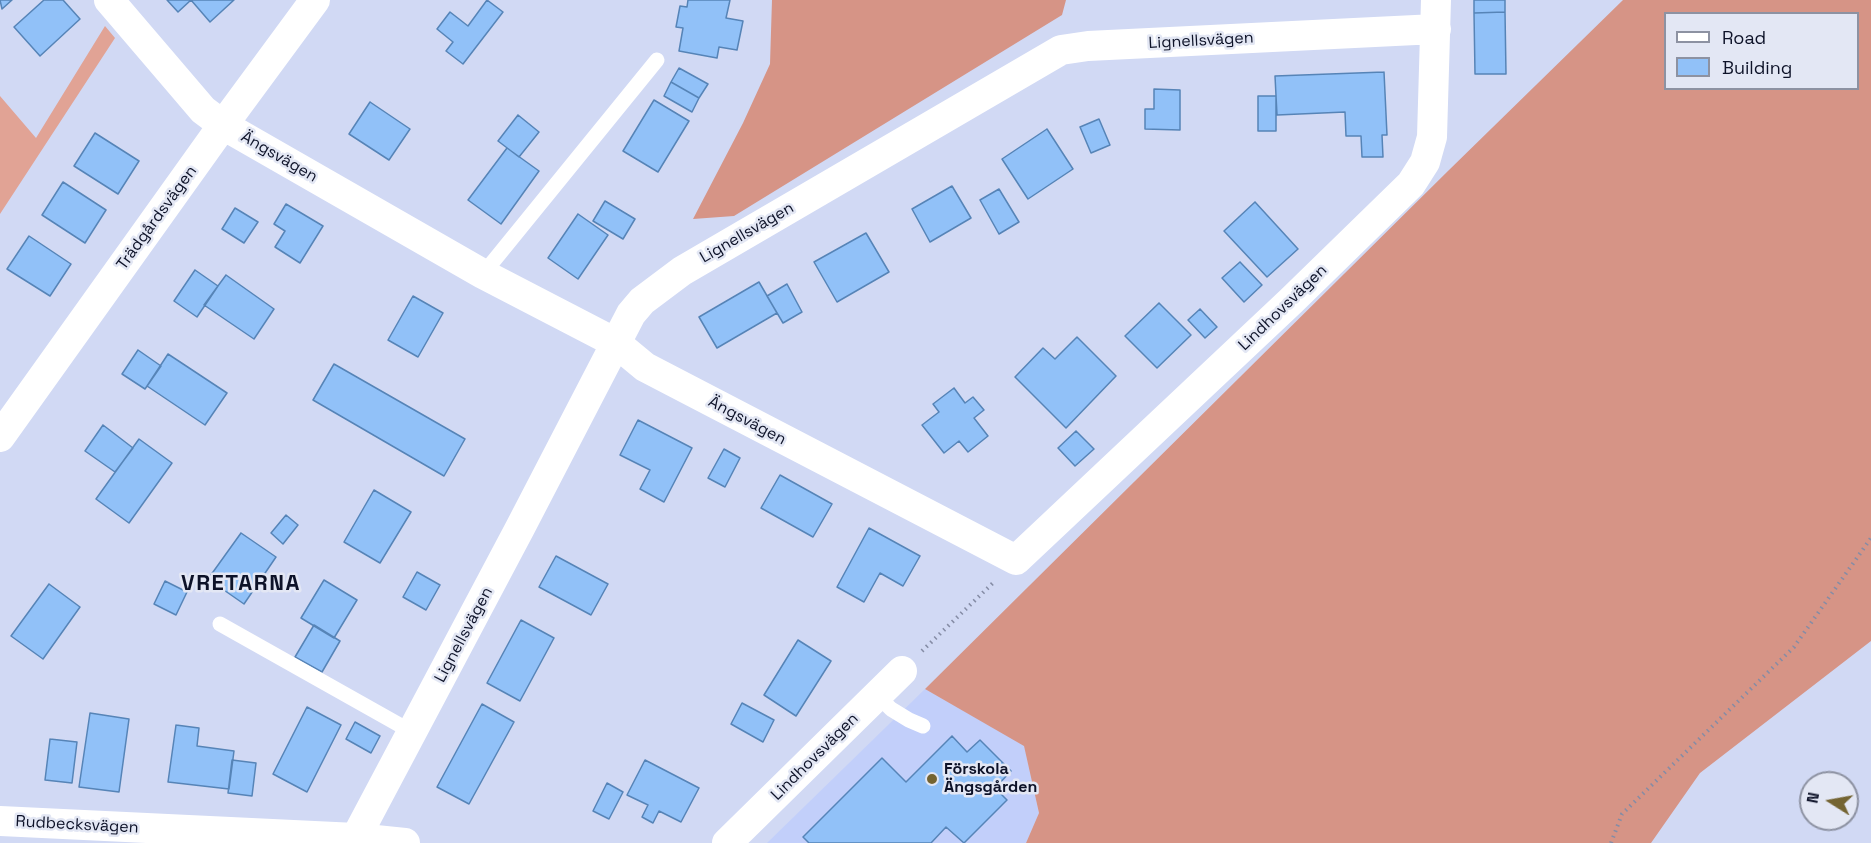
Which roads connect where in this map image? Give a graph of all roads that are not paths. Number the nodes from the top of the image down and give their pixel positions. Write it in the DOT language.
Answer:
graph roads {
  1 [pos="109,0"];
  2 [pos="315,0"];
  3 [pos="1436,14"];
  4 [pos="657,60"];
  5 [pos="223,125"];
  6 [pos="483,274"];
  7 [pos="616,343"];
  8 [pos="0,437"];
  9 [pos="1016,560"];
  10 [pos="219,624"];
  11 [pos="902,671"];
  12 [pos="878,695"];
  13 [pos="923,726"];
  14 [pos="412,732"];
  15 [pos="0,821"];
  16 [pos="355,841"];
  17 [pos="405,843"];
  18 [pos="727,843"];
  1 -- 5 [label="street, Ängsvägen"];
  2 -- 5 [label="street, Trädgårdsvägen"];
  3 -- 7 [label="street, Lignellsvägen"];
  3 -- 9 [label="street, Lindhovsvägen"];
  4 -- 6 [label="lane"];
  5 -- 6 [label="street, Ängsvägen"];
  5 -- 8 [label="street, Trädgårdsvägen"];
  6 -- 7 [label="street, Ängsvägen"];
  7 -- 9 [label="street, Ängsvägen"];
  7 -- 14 [label="street, Lignellsvägen"];
  10 -- 14 [label="lane"];
  11 -- 12 [label="street, Lindhovsvägen"];
  12 -- 13 [label="lane"];
  12 -- 18 [label="street, Lindhovsvägen"];
  14 -- 16 [label="street, Lignellsvägen"];
  15 -- 16 [label="street, Rudbecksvägen"];
  16 -- 17 [label="street, Rudbecksvägen"];
}
